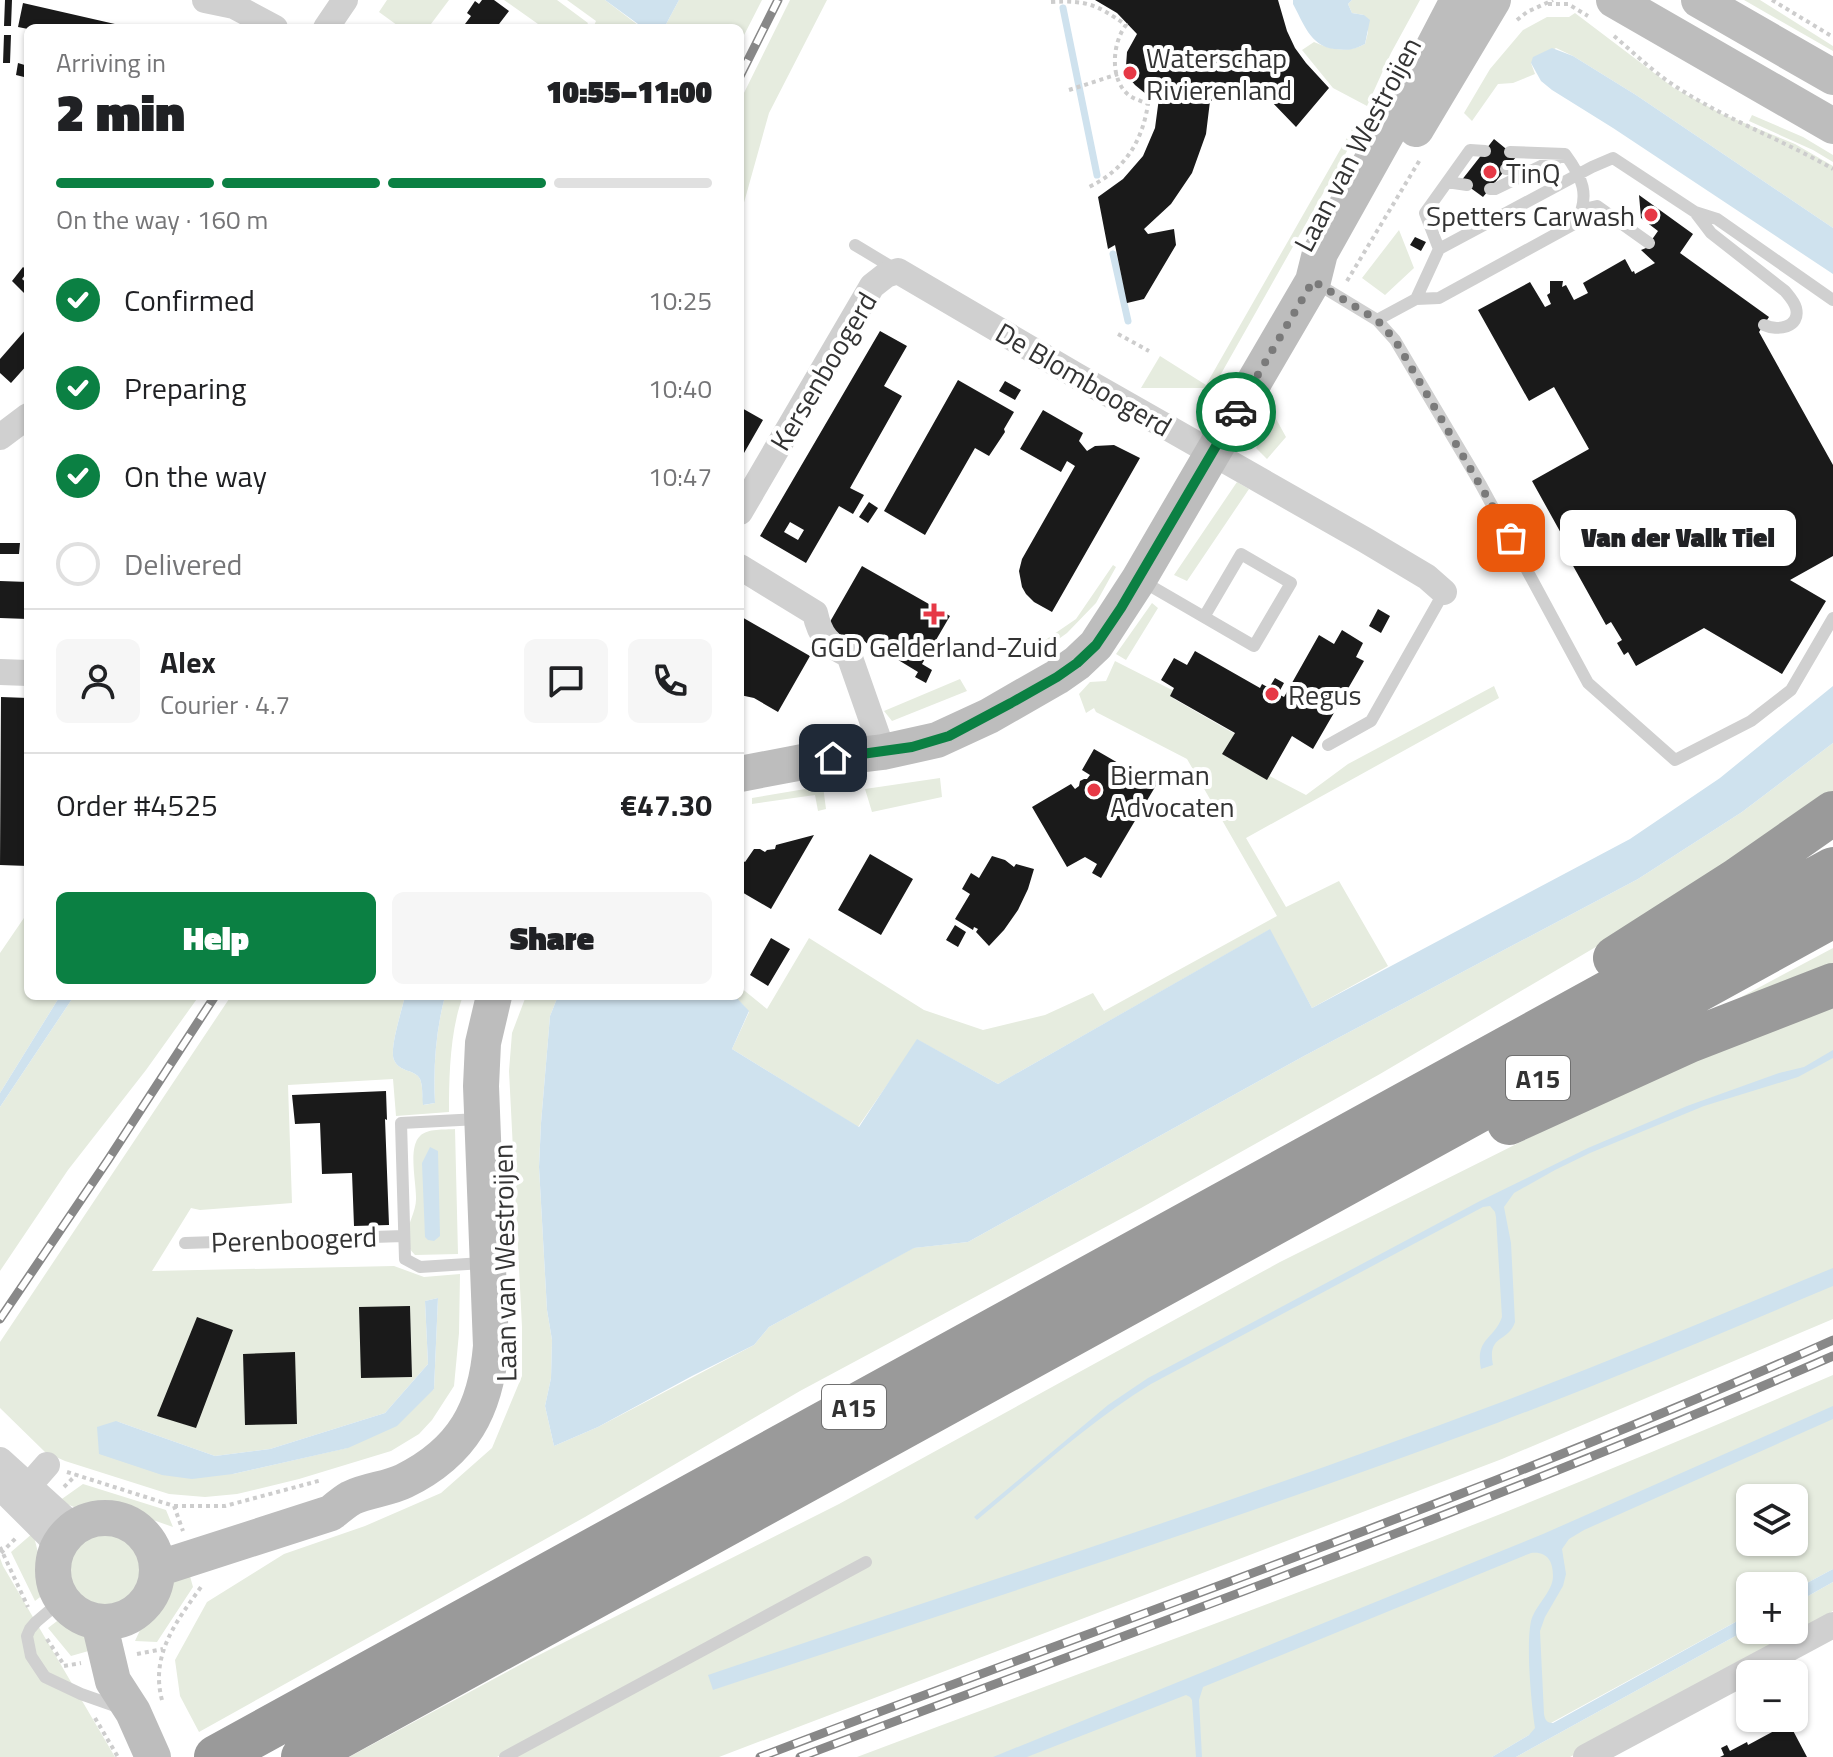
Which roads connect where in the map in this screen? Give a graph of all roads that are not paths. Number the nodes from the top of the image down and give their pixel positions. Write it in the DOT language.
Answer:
graph roads {
  1 [pos="205,0"];
  2 [pos="345,0"];
  3 [pos="1458,0"];
  4 [pos="1699,0"];
  5 [pos="1506,5"];
  6 [pos="1607,18"];
  7 [pos="268,24"];
  8 [pos="329,24"];
  9 [pos="1833,77"];
  10 [pos="1833,126"];
  11 [pos="1485,151"];
  12 [pos="1510,152"];
  13 [pos="1565,154"];
  14 [pos="1506,169"];
  15 [pos="1531,171"];
  16 [pos="1579,174"];
  17 [pos="1447,182"];
  18 [pos="1467,185"];
  19 [pos="1490,189"];
  20 [pos="1584,209"];
  21 [pos="1695,212"];
  22 [pos="1649,243"];
  23 [pos="855,245"];
  24 [pos="1439,249"];
  25 [pos="892,273"];
  26 [pos="1313,281"];
  27 [pos="1416,299"];
  28 [pos="1833,300"];
  29 [pos="1377,320"];
  30 [pos="1764,325"];
  31 [pos="24,419"];
  32 [pos="0,437"];
  33 [pos="1212,452"];
  34 [pos="744,505"];
  35 [pos="744,569"];
  36 [pos="1139,579"];
  37 [pos="1444,592"];
  38 [pos="1204,617"];
  39 [pos="1833,618"];
  40 [pos="0,672"];
  41 [pos="24,673"];
  42 [pos="1328,745"];
  43 [pos="883,752"];
  44 [pos="744,773"];
  45 [pos="1833,813"];
  46 [pos="1833,869"];
  47 [pos="1833,916"];
  48 [pos="1833,985"];
  49 [pos="493,1000"];
  50 [pos="482,1119"];
  51 [pos="1318,1152"];
  52 [pos="404,1236"];
  53 [pos="1243,1240"];
  54 [pos="185,1243"];
  55 [pos="487,1263"];
  56 [pos="0,1460"];
  57 [pos="47,1465"];
  58 [pos="15,1492"];
  59 [pos="67,1537"];
  60 [pos="154,1557"];
  61 [pos="866,1562"];
  62 [pos="62,1600"];
  63 [pos="114,1620"];
  64 [pos="1833,1625"];
  65 [pos="149,1709"];
  66 [pos="219,1756"];
  67 [pos="153,1757"];
  68 [pos="303,1757"];
  69 [pos="505,1757"];
  70 [pos="1586,1757"];
  1 -- 7 [label="street"];
  2 -- 8 [label="street"];
  3 -- 26 [label="street, Laan van Westroijen"];
  4 -- 9 [label="street"];
  5 -- 26 [label="street, Laan van Westroijen"];
  6 -- 10 [label="street"];
  11 -- 17 [label="lane"];
  12 -- 13 [label="lane"];
  13 -- 15 [label="lane"];
  13 -- 16 [label="lane"];
  14 -- 15 [label="lane"];
  15 -- 19 [label="lane"];
  16 -- 20 [label="lane"];
  16 -- 21 [label="lane"];
  16 -- 24 [label="lane"];
  17 -- 18 [label="lane"];
  17 -- 24 [label="lane"];
  20 -- 22 [label="lane"];
  20 -- 27 [label="lane"];
  21 -- 28 [label="lane"];
  21 -- 30 [label="lane"];
  23 -- 25 [label="lane"];
  24 -- 27 [label="lane"];
  25 -- 33 [label="street, De Blomboogerd"];
  25 -- 34 [label="street, Kersenboogerd"];
  26 -- 29 [label="lane"];
  26 -- 33 [label="street, Laan van Westroijen"];
  27 -- 29 [label="lane"];
  29 -- 39 [label="lane"];
  31 -- 32 [label="street"];
  33 -- 36 [label="street, Laan van Westroijen"];
  33 -- 37 [label="street, De Blomboogerd"];
  35 -- 43 [label="street"];
  36 -- 38 [label="lane"];
  36 -- 43 [label="street, Laan van Westroijen"];
  37 -- 42 [label="lane"];
  38 -- 38 [label="lane"];
  40 -- 41 [label="street"];
  43 -- 44 [label="street, Laan van Westroijen"];
  45 -- 51 [label="highway, A15"];
  46 -- 51 [label="highway, A15"];
  47 -- 53 [label="highway, A15"];
  48 -- 53 [label="highway, A15"];
  49 -- 50 [label="street, Laan van Westroijen"];
  50 -- 52 [label="lane, Perenboogerd"];
  50 -- 55 [label="street, Laan van Westroijen"];
  51 -- 66 [label="highway, A15"];
  52 -- 54 [label="lane, Perenboogerd"];
  52 -- 55 [label="lane, Perenboogerd"];
  53 -- 68 [label="highway, A15"];
  55 -- 60 [label="street, Laan van Westroijen"];
  56 -- 58 [label="street"];
  57 -- 58 [label="street"];
  58 -- 59 [label="street"];
  59 -- 60 [label="street"];
  59 -- 62 [label="street"];
  60 -- 63 [label="street"];
  61 -- 69 [label="lane"];
  62 -- 63 [label="street"];
  62 -- 65 [label="lane"];
  63 -- 65 [label="street"];
  64 -- 70 [label="street"];
  65 -- 67 [label="street"];
}
